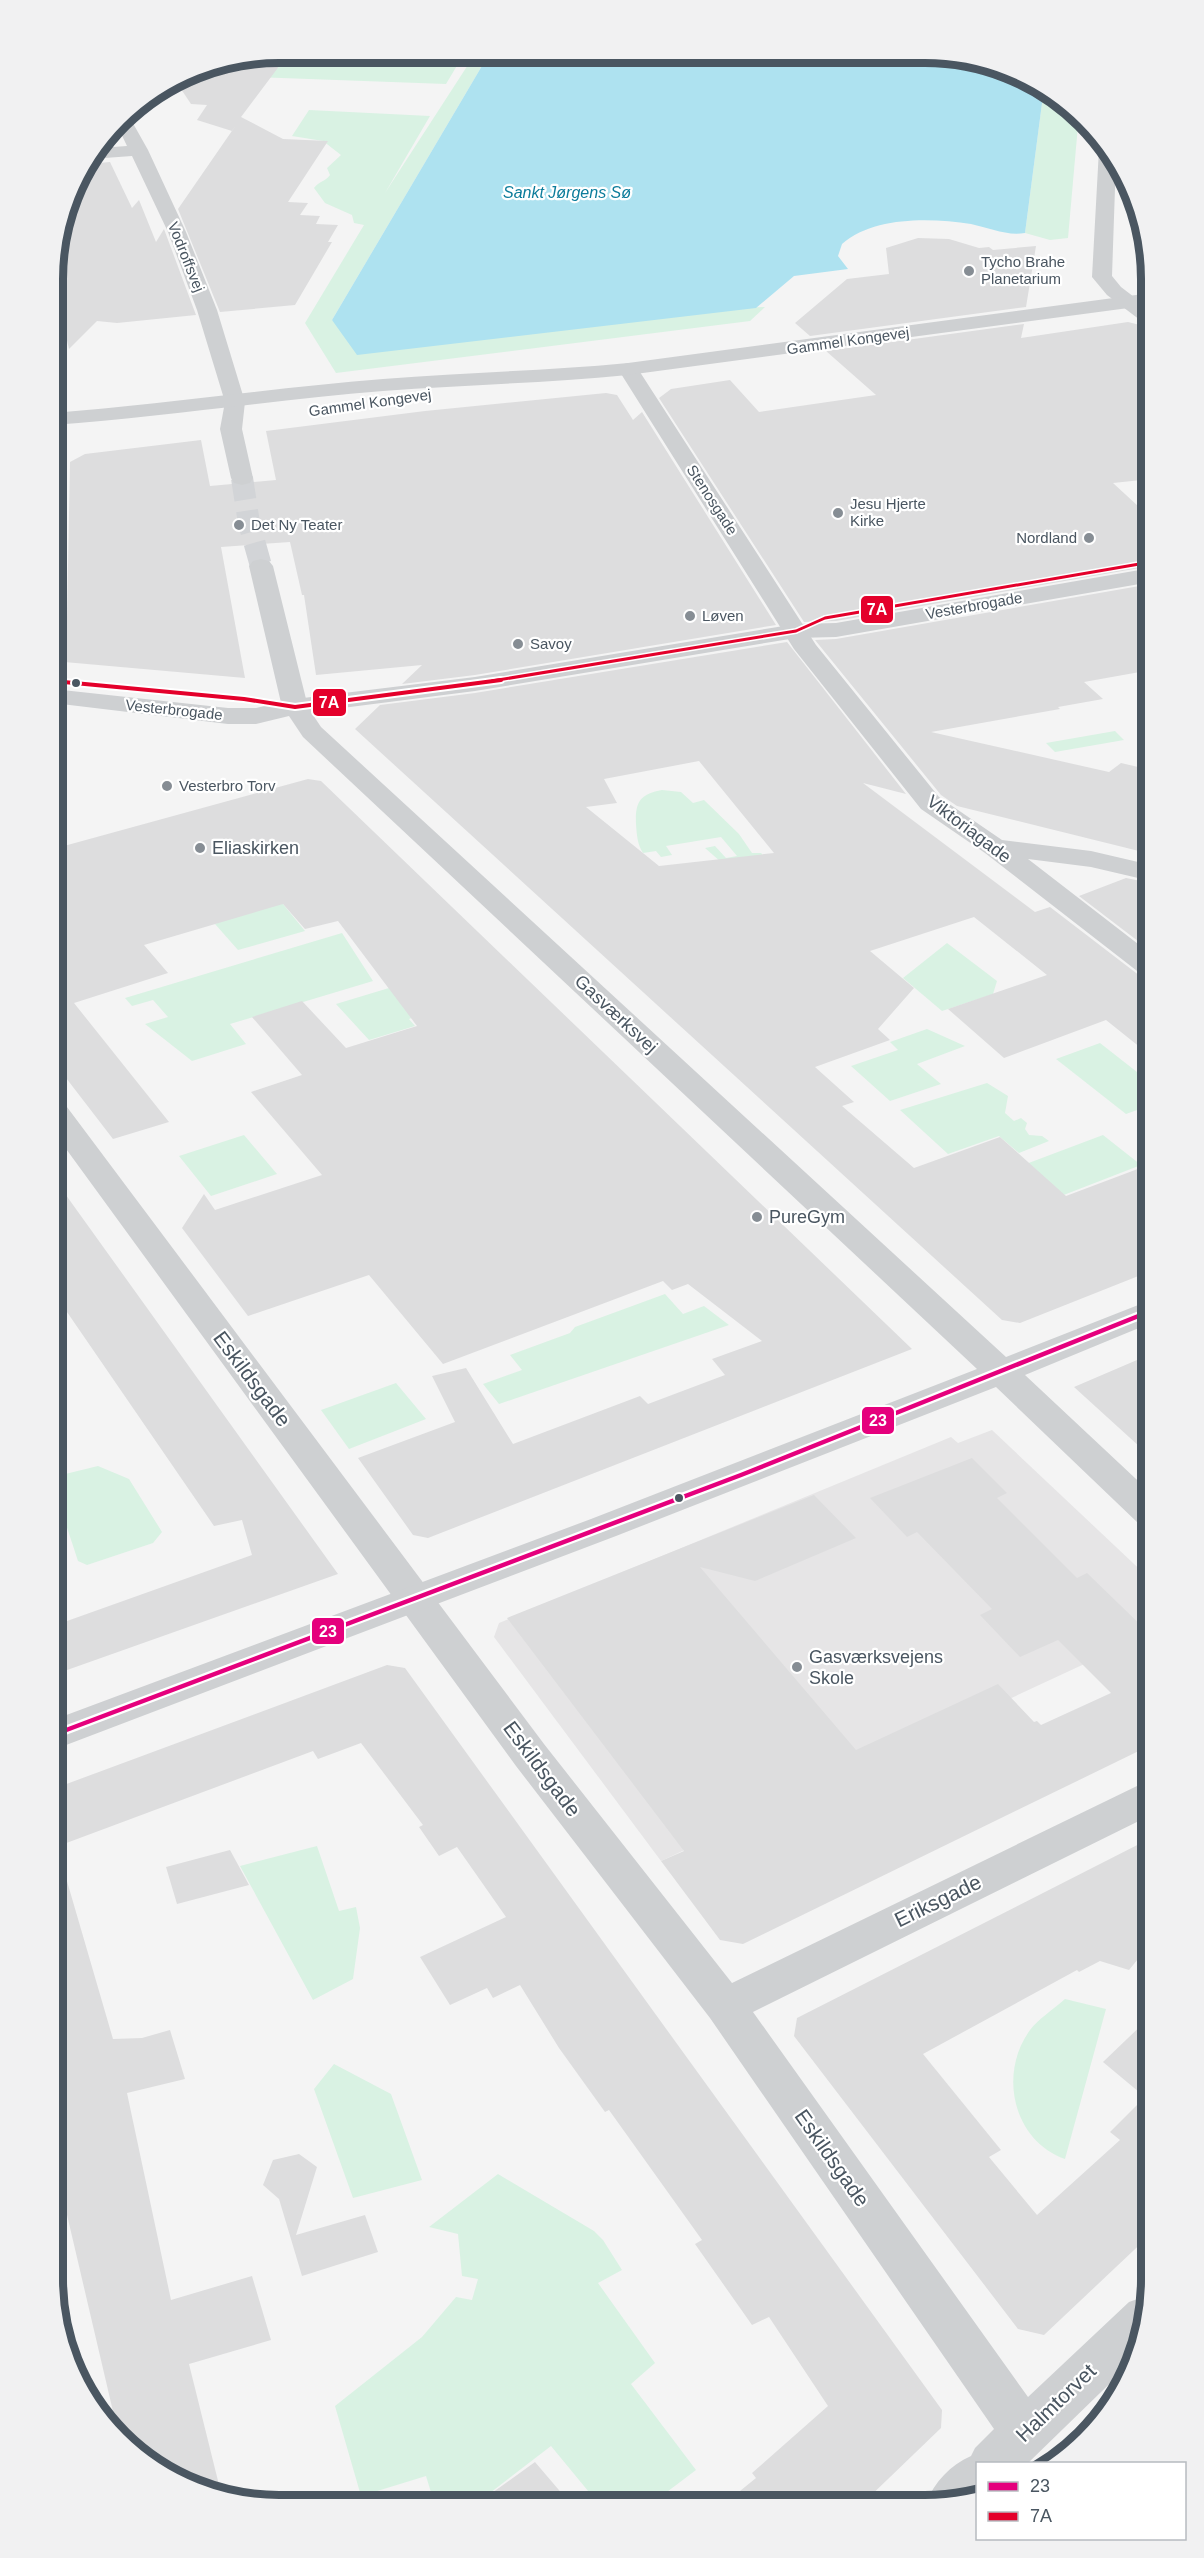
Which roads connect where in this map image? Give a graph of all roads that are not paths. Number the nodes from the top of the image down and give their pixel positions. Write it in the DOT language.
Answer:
graph roads {
  1 [pos="126,126"];
  2 [pos="139,150"];
  3 [pos="103,153"];
  4 [pos="1107,163"];
  5 [pos="1141,301"];
  6 [pos="1130,303"];
  7 [pos="1141,311"];
  8 [pos="628,369"];
  9 [pos="233,411"];
  10 [pos="63,418"];
  11 [pos="63,436"];
  12 [pos="242,478"];
  13 [pos="1141,564"];
  14 [pos="261,566"];
  15 [pos="1141,577"];
  16 [pos="796,631"];
  17 [pos="63,682"];
  18 [pos="63,697"];
  19 [pos="295,707"];
  20 [pos="995,847"];
  21 [pos="1141,871"];
  22 [pos="1141,960"];
  23 [pos="63,1123"];
  24 [pos="1141,1315"];
  25 [pos="1002,1373"];
  26 [pos="1141,1505"];
  27 [pos="415,1598"];
  28 [pos="63,1731"];
  29 [pos="1141,1802"];
  30 [pos="725,2006"];
  31 [pos="1136,2327"];
  32 [pos="1008,2448"];
  33 [pos="976,2479"];
  34 [pos="962,2492"];
  1 -- 2 [label="street, Vodroffsvej"];
  2 -- 3 [label="street"];
  2 -- 9 [label="street, Vodroffsvej"];
  4 -- 6 [label="street"];
  5 -- 6 [label="street, Gammel Kongevej"];
  6 -- 7 [label="street"];
  6 -- 8 [label="street, Gammel Kongevej"];
  8 -- 9 [label="street, Gammel Kongevej"];
  8 -- 16 [label="street, Stenosgade"];
  9 -- 10 [label="street, Gammel Kongevej"];
  9 -- 11 [label="street, Gammel Kongevej"];
  9 -- 12 [label="street"];
  13 -- 16 [label="street, Vesterbrogade"];
  14 -- 19 [label="street"];
  15 -- 16 [label="street, Vesterbrogade"];
  16 -- 19 [label="street, Vesterbrogade"];
  16 -- 20 [label="street, Viktoriagade"];
  17 -- 19 [label="street, Vesterbrogade"];
  18 -- 19 [label="street, Vesterbrogade"];
  19 -- 25 [label="street, Gasværksvej"];
  20 -- 21 [label="street"];
  20 -- 22 [label="street, Viktoriagade"];
  23 -- 27 [label="street, Eskildsgade"];
  24 -- 25 [label="street"];
  25 -- 26 [label="street, Gasværksvej"];
  25 -- 27 [label="street"];
  27 -- 28 [label="street"];
  27 -- 30 [label="street, Eskildsgade"];
  29 -- 30 [label="street, Eriksgade"];
  30 -- 32 [label="street, Eskildsgade"];
  31 -- 32 [label="street, Halmtorvet"];
  33 -- 34 [label="street"];
}
